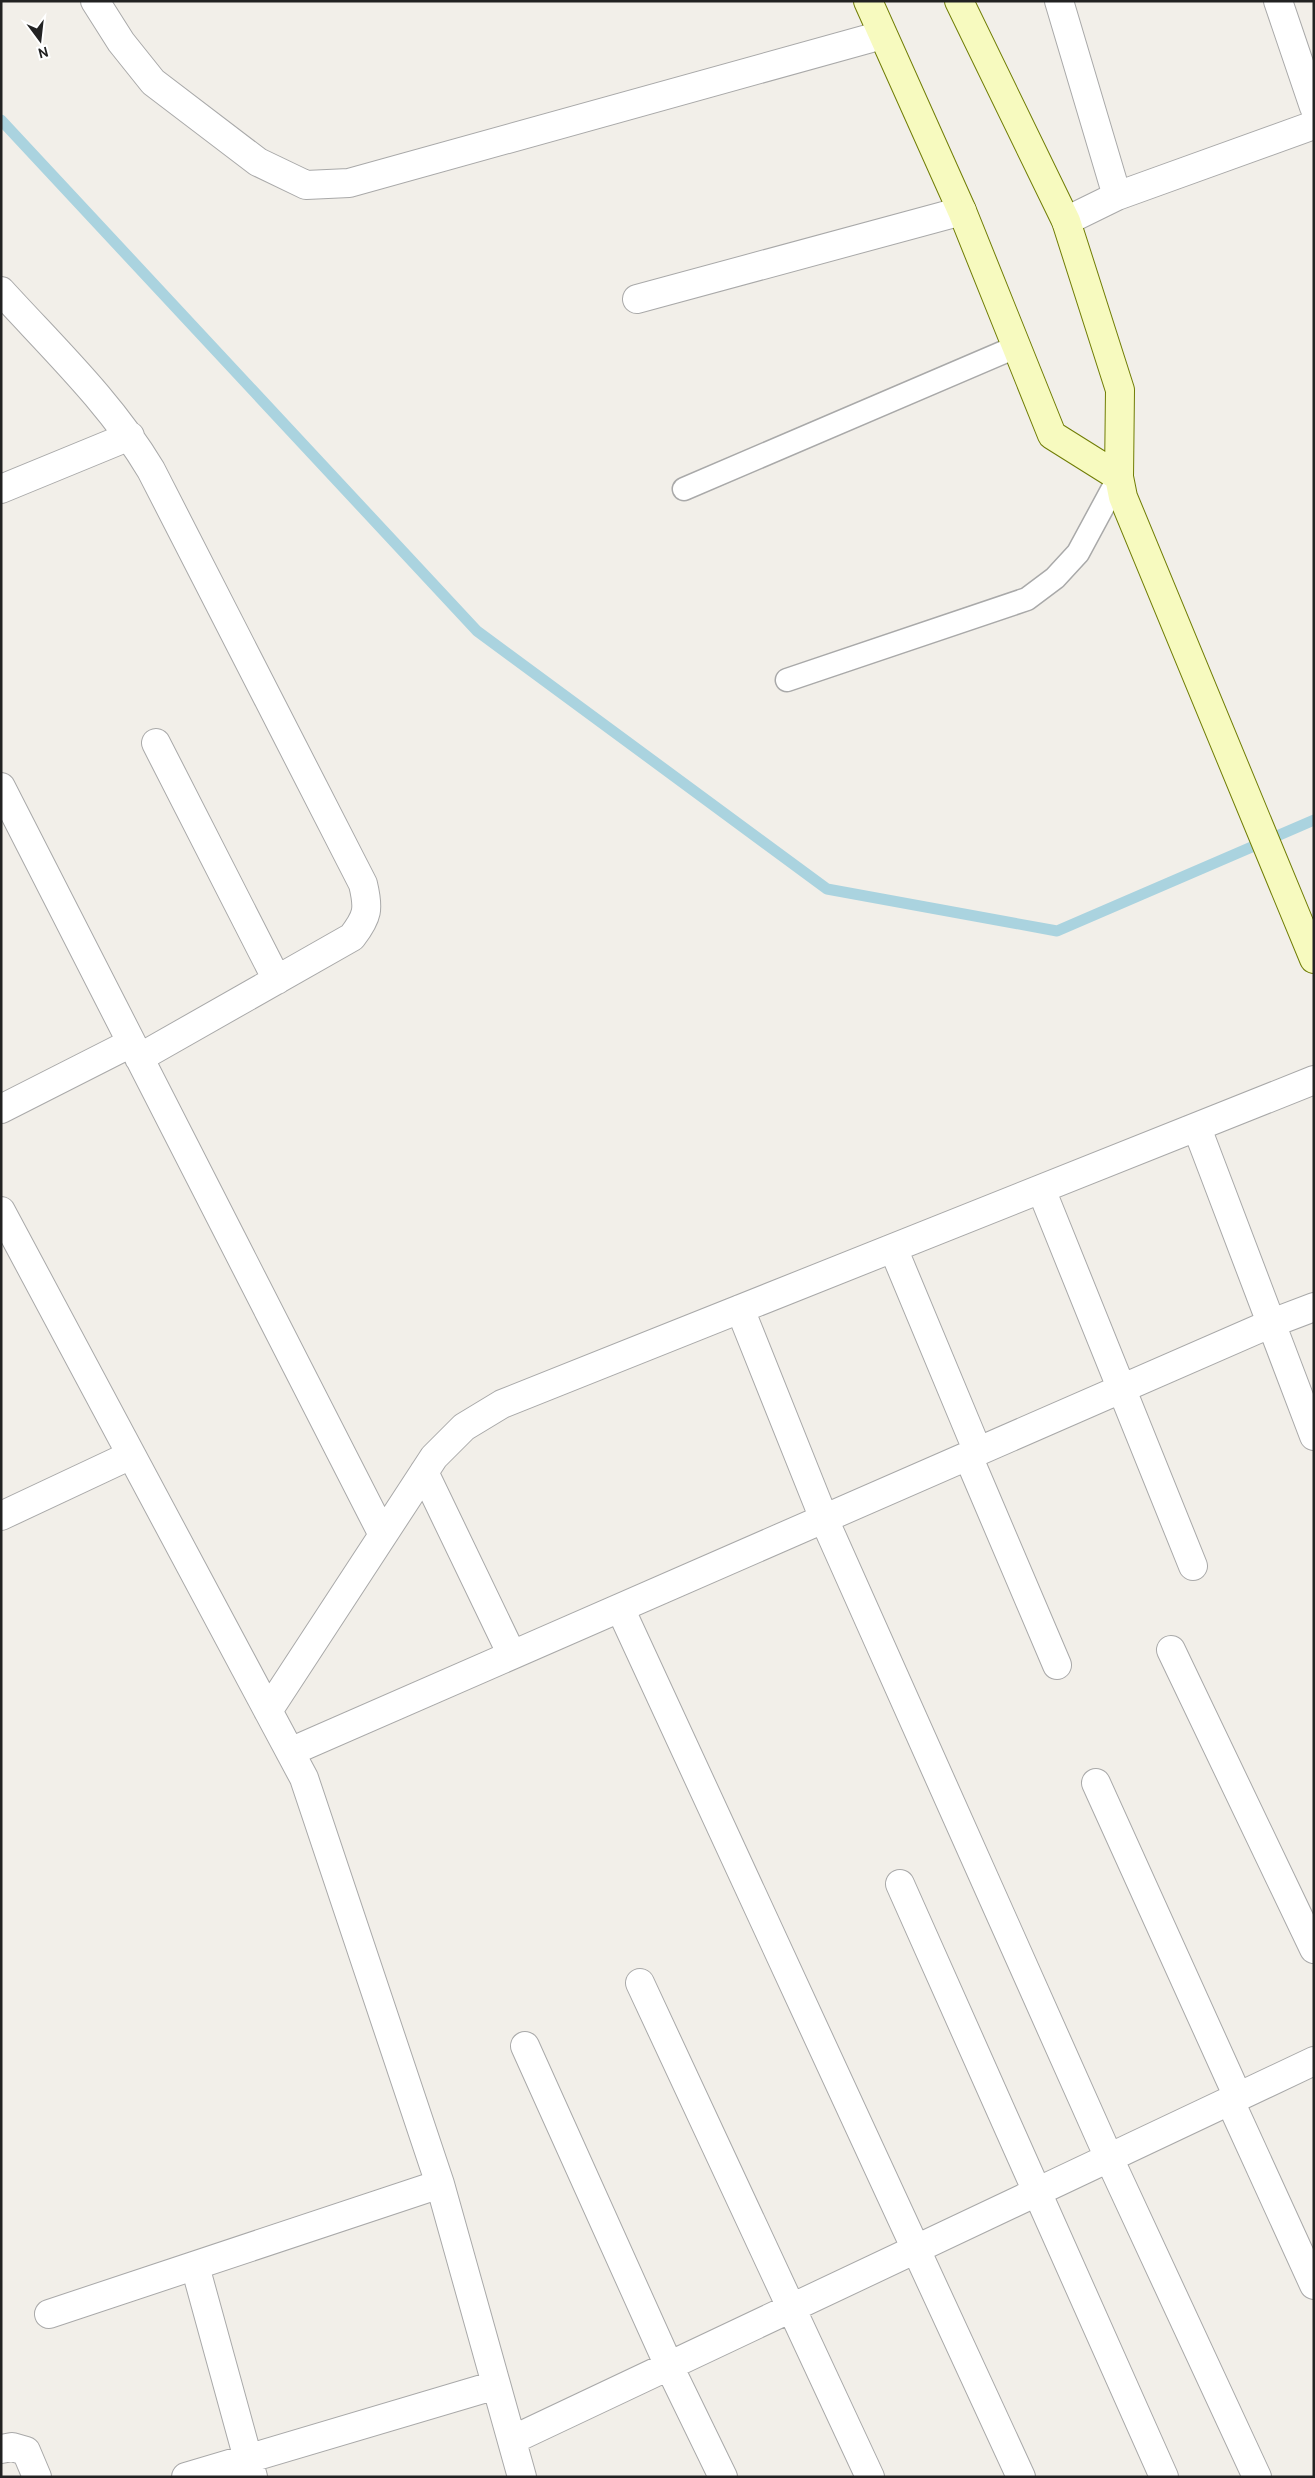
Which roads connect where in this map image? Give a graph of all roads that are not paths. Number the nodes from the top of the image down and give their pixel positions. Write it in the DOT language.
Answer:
graph roads {
  1 [pos="96,1"];
  2 [pos="868,1"];
  3 [pos="960,1"];
  4 [pos="1059,1"];
  5 [pos="1278,1"];
  6 [pos="882,35"];
  7 [pos="1314,107"];
  8 [pos="1314,124"];
  9 [pos="1117,196"];
  10 [pos="962,211"];
  11 [pos="1066,221"];
  12 [pos="1,291"];
  13 [pos="637,299"];
  14 [pos="1018,346"];
  15 [pos="130,436"];
  16 [pos="1121,487"];
  17 [pos="1,488"];
  18 [pos="684,489"];
  19 [pos="787,680"];
  20 [pos="156,742"];
  21 [pos="1,787"];
  22 [pos="1314,959"];
  23 [pos="277,980"];
  24 [pos="135,1050"];
  25 [pos="1314,1080"];
  26 [pos="1,1109"];
  27 [pos="1196,1128"];
  28 [pos="1041,1189"];
  29 [pos="1,1211"];
  30 [pos="893,1248"];
  31 [pos="1314,1307"];
  32 [pos="740,1309"];
  33 [pos="1272,1324"];
  34 [pos="1122,1389"];
  35 [pos="1314,1436"];
  36 [pos="973,1454"];
  37 [pos="131,1455"];
  38 [pos="424,1472"];
  39 [pos="1,1516"];
  40 [pos="824,1518"];
  41 [pos="383,1535"];
  42 [pos="1193,1566"];
  43 [pos="620,1608"];
  44 [pos="1171,1650"];
  45 [pos="512,1655"];
  46 [pos="1058,1665"];
  47 [pos="268,1711"];
  48 [pos="290,1752"];
  49 [pos="1096,1783"];
  50 [pos="900,1884"];
  51 [pos="1314,1949"];
  52 [pos="640,1983"];
  53 [pos="525,2046"];
  54 [pos="1314,2061"];
  55 [pos="1234,2099"];
  56 [pos="1110,2158"];
  57 [pos="440,2184"];
  58 [pos="1037,2192"];
  59 [pos="917,2248"];
  60 [pos="195,2266"];
  61 [pos="1314,2285"];
  62 [pos="793,2307"];
  63 [pos="50,2314"];
  64 [pos="670,2366"];
  65 [pos="496,2385"];
  66 [pos="512,2440"];
  67 [pos="1,2449"];
  68 [pos="251,2467"];
  69 [pos="38,2477"];
  70 [pos="186,2477"];
  71 [pos="522,2477"];
  72 [pos="723,2477"];
  73 [pos="870,2477"];
  74 [pos="1021,2477"];
  75 [pos="1164,2477"];
  76 [pos="1257,2477"];
  1 -- 6 [label="street"];
  2 -- 6 [label="main road"];
  3 -- 11 [label="main road"];
  4 -- 9 [label="street"];
  5 -- 7 [label="street"];
  6 -- 10 [label="main road"];
  8 -- 9 [label="street"];
  9 -- 11 [label="street"];
  10 -- 13 [label="street"];
  10 -- 14 [label="main road"];
  11 -- 16 [label="main road"];
  12 -- 15 [label="street"];
  14 -- 16 [label="main road"];
  14 -- 18 [label="lane"];
  15 -- 17 [label="street"];
  15 -- 23 [label="street"];
  16 -- 19 [label="lane"];
  16 -- 22 [label="main road"];
  20 -- 23 [label="street"];
  21 -- 24 [label="street"];
  23 -- 24 [label="street"];
  24 -- 26 [label="street"];
  24 -- 41 [label="street"];
  25 -- 27 [label="street"];
  27 -- 28 [label="street"];
  27 -- 33 [label="street"];
  28 -- 30 [label="street"];
  28 -- 34 [label="street"];
  29 -- 37 [label="street"];
  30 -- 32 [label="street"];
  30 -- 36 [label="street"];
  31 -- 33 [label="street"];
  32 -- 38 [label="street"];
  32 -- 40 [label="street"];
  33 -- 34 [label="street"];
  33 -- 35 [label="street"];
  34 -- 36 [label="street"];
  34 -- 42 [label="street"];
  36 -- 40 [label="street"];
  36 -- 46 [label="street"];
  37 -- 39 [label="street"];
  37 -- 47 [label="street"];
  38 -- 41 [label="street"];
  38 -- 45 [label="street"];
  40 -- 43 [label="street"];
  40 -- 56 [label="street"];
  41 -- 47 [label="street"];
  43 -- 45 [label="street"];
  43 -- 59 [label="street"];
  44 -- 51 [label="street"];
  45 -- 48 [label="street"];
  47 -- 48 [label="street"];
  48 -- 57 [label="street"];
  49 -- 55 [label="street"];
  50 -- 58 [label="street"];
  52 -- 62 [label="street"];
  53 -- 64 [label="street"];
  54 -- 55 [label="street"];
  55 -- 56 [label="street"];
  55 -- 61 [label="street"];
  56 -- 58 [label="street"];
  56 -- 76 [label="street"];
  57 -- 60 [label="street"];
  57 -- 65 [label="street"];
  58 -- 59 [label="street"];
  58 -- 75 [label="street"];
  59 -- 62 [label="street"];
  59 -- 74 [label="street"];
  60 -- 63 [label="street"];
  60 -- 68 [label="street"];
  62 -- 64 [label="street"];
  62 -- 73 [label="street"];
  64 -- 66 [label="street"];
  64 -- 72 [label="street"];
  65 -- 66 [label="street"];
  65 -- 68 [label="street"];
  66 -- 71 [label="street"];
  67 -- 69 [label="street"];
  68 -- 70 [label="street"];
}
